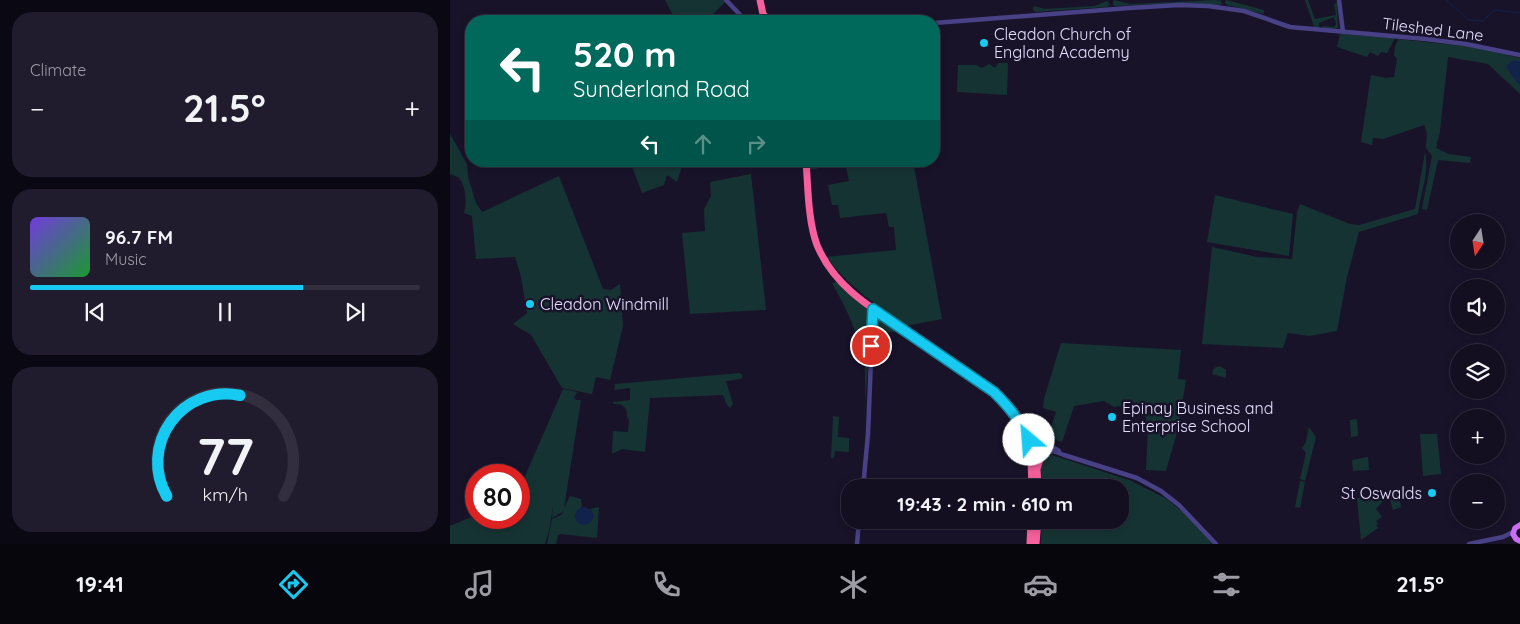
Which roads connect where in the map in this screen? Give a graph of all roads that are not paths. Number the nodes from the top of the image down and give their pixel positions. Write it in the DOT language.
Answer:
graph roads {
  1 [pos="726,0"];
  2 [pos="1339,0"];
  3 [pos="740,15"];
  4 [pos="940,22"];
  5 [pos="1343,32"];
  6 [pos="1520,55"];
  7 [pos="807,167"];
  8 [pos="873,309"];
  9 [pos="1020,423"];
  10 [pos="1039,440"];
  11 [pos="1026,442"];
  12 [pos="1045,453"];
  13 [pos="1064,455"];
  14 [pos="1040,460"];
  15 [pos="1031,461"];
  16 [pos="864,479"];
  17 [pos="1032,479"];
  18 [pos="1038,479"];
  19 [pos="1520,525"];
  20 [pos="858,529"];
  21 [pos="1031,529"];
  22 [pos="1037,529"];
  23 [pos="1516,537"];
  24 [pos="857,544"];
  25 [pos="1030,544"];
  26 [pos="1036,544"];
  27 [pos="1216,544"];
  28 [pos="1469,544"];
  1 -- 3 [label="street"];
  2 -- 5 [label="street"];
  4 -- 5 [label="street, Tileshed Lane"];
  5 -- 6 [label="street, Tileshed Lane"];
  7 -- 8 [label="highway"];
  8 -- 9 [label="highway"];
  8 -- 16 [label="street"];
  9 -- 10 [label="highway"];
  9 -- 11 [label="highway"];
  10 -- 11 [label="highway"];
  10 -- 12 [label="highway"];
  10 -- 13 [label="street"];
  11 -- 15 [label="highway"];
  12 -- 13 [label="street"];
  12 -- 14 [label="highway"];
  13 -- 27 [label="street"];
  14 -- 15 [label="highway"];
  14 -- 18 [label="highway"];
  15 -- 17 [label="highway"];
  19 -- 23 [label="main road"];
  20 -- 24 [label="street"];
  21 -- 25 [label="highway"];
  22 -- 26 [label="highway"];
  23 -- 28 [label="street"];
}
